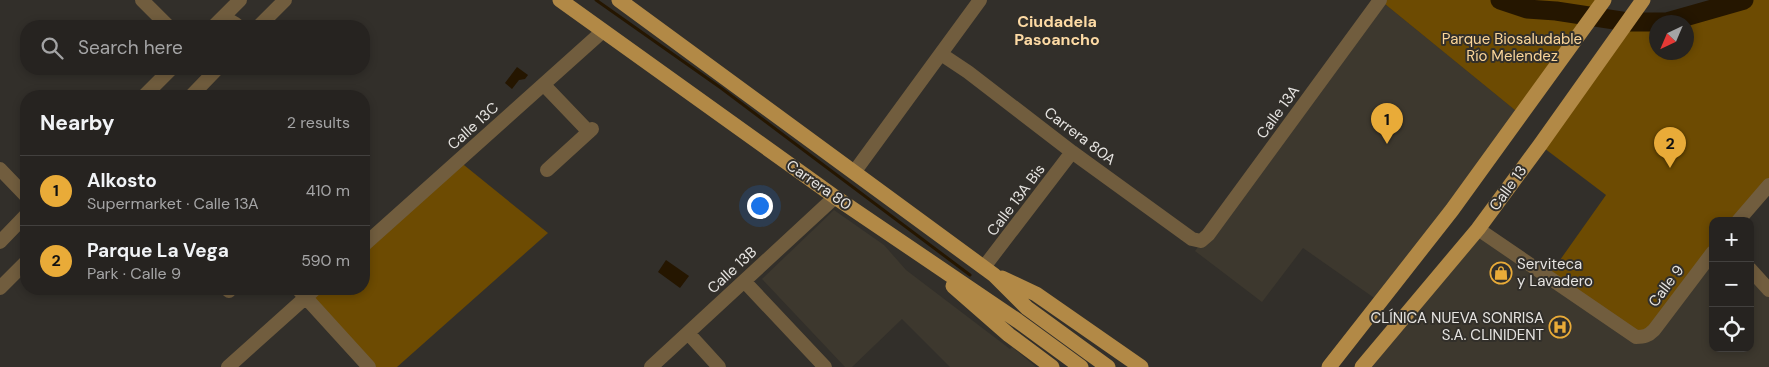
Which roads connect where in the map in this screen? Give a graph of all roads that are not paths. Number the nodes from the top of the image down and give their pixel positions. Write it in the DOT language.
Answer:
graph roads {
  1 [pos="142,0"];
  2 [pos="240,0"];
  3 [pos="285,0"];
  4 [pos="560,0"];
  5 [pos="619,0"];
  6 [pos="980,0"];
  7 [pos="1380,0"];
  8 [pos="1603,1"];
  9 [pos="1640,4"];
  10 [pos="162,20"];
  11 [pos="220,20"];
  12 [pos="265,20"];
  13 [pos="603,31"];
  14 [pos="941,54"];
  15 [pos="165,75"];
  16 [pos="211,75"];
  17 [pos="544,85"];
  18 [pos="150,90"];
  19 [pos="196,90"];
  20 [pos="1072,152"];
  21 [pos="0,169"];
  22 [pos="547,170"];
  23 [pos="855,171"];
  24 [pos="1769,185"];
  25 [pos="20,190"];
  26 [pos="835,197"];
  27 [pos="1741,217"];
  28 [pos="20,221"];
  29 [pos="1478,229"];
  30 [pos="899,239"];
  31 [pos="370,241"];
  32 [pos="1201,241"];
  33 [pos="0,242"];
  34 [pos="1709,257"];
  35 [pos="20,268"];
  36 [pos="989,271"];
  37 [pos="1754,273"];
  38 [pos="744,281"];
  39 [pos="0,288"];
  40 [pos="1769,290"];
  41 [pos="303,295"];
  42 [pos="309,295"];
  43 [pos="1022,314"];
  44 [pos="688,334"];
  45 [pos="228,367"];
  46 [pos="370,367"];
  47 [pos="651,367"];
  48 [pos="719,367"];
  49 [pos="825,367"];
  50 [pos="1052,367"];
  51 [pos="1081,367"];
  52 [pos="1108,367"];
  53 [pos="1141,367"];
  54 [pos="1329,367"];
  55 [pos="1362,367"];
  1 -- 10 [label="street"];
  2 -- 11 [label="street"];
  3 -- 12 [label="street"];
  4 -- 13 [label="main road, Carrera 80"];
  5 -- 23 [label="main road, Carrera 80"];
  6 -- 14 [label="street"];
  7 -- 32 [label="street, Calle 13A"];
  8 -- 54 [label="main road"];
  9 -- 29 [label="main road, Calle 13"];
  13 -- 17 [label="street, Calle 13C"];
  13 -- 26 [label="main road, Carrera 80"];
  14 -- 20 [label="street, Carrera 80A"];
  14 -- 23 [label="street"];
  15 -- 18 [label="street"];
  16 -- 19 [label="street"];
  17 -- 22 [label="street"];
  17 -- 31 [label="street, Calle 13C"];
  20 -- 32 [label="street, Carrera 80A"];
  20 -- 36 [label="street, Calle 13A Bis"];
  21 -- 25 [label="street"];
  23 -- 36 [label="main road, Carrera 80"];
  24 -- 27 [label="street"];
  26 -- 30 [label="main road, Carrera 80"];
  26 -- 38 [label="street, Calle 13B"];
  28 -- 33 [label="street"];
  29 -- 34 [label="street, Calle 9"];
  29 -- 55 [label="main road, Calle 13"];
  30 -- 43 [label="main road, Carrera 80"];
  30 -- 50 [label="main road"];
  35 -- 39 [label="street"];
  36 -- 43 [label="main road, Carrera 80"];
  36 -- 53 [label="main road"];
  37 -- 40 [label="street"];
  38 -- 44 [label="street, Calle 13B"];
  38 -- 49 [label="street"];
  41 -- 45 [label="street"];
  42 -- 46 [label="street"];
  43 -- 51 [label="main road, Carrera 80"];
  43 -- 52 [label="main road, Carrera 80"];
  44 -- 47 [label="street, Calle 13B"];
  44 -- 48 [label="street"];
}
